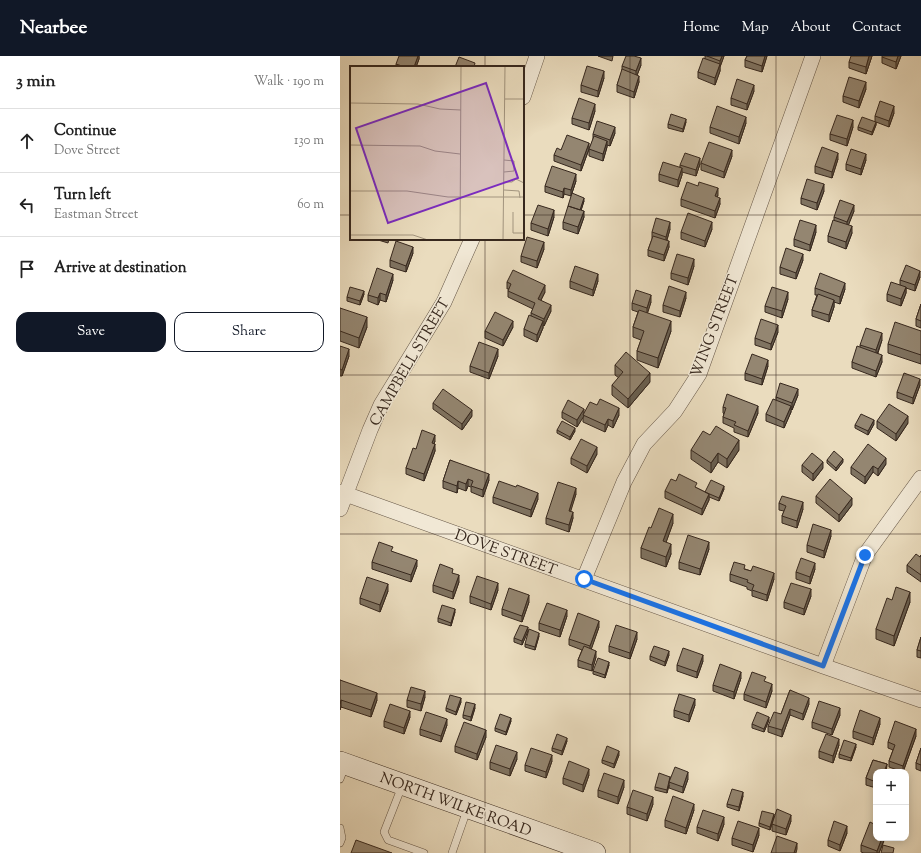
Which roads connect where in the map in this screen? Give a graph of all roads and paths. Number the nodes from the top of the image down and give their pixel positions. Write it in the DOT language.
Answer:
graph roads {
  1 [pos="537,56"];
  2 [pos="813,56"];
  3 [pos="524,94"];
  4 [pos="472,240"];
  5 [pos="921,478"];
  6 [pos="343,493"];
  7 [pos="340,510"];
  8 [pos="584,579"];
  9 [pos="823,666"];
  10 [pos="921,700"];
  11 [pos="342,768"];
  12 [pos="402,784"];
  13 [pos="467,808"];
  14 [pos="340,828"];
  15 [pos="340,844"];
  16 [pos="424,853"];
  17 [pos="452,853"];
  18 [pos="595,853"];
  1 -- 3 [label="street"];
  2 -- 8 [label="street, WING STREET"];
  4 -- 6 [label="street, CAMPBELL STREET"];
  5 -- 9 [label="street"];
  6 -- 7 [label="street, CAMPBELL STREET"];
  6 -- 8 [label="street, DOVE STREET"];
  8 -- 9 [label="street, DOVE STREET"];
  9 -- 10 [label="street, DOVE STREET"];
  11 -- 12 [label="main road, NORTH WILKE ROAD"];
  12 -- 13 [label="main road, NORTH WILKE ROAD"];
  12 -- 16 [label="lane"];
  13 -- 17 [label="lane"];
  13 -- 18 [label="main road, NORTH WILKE ROAD"];
  14 -- 15 [label="lane"];
}
